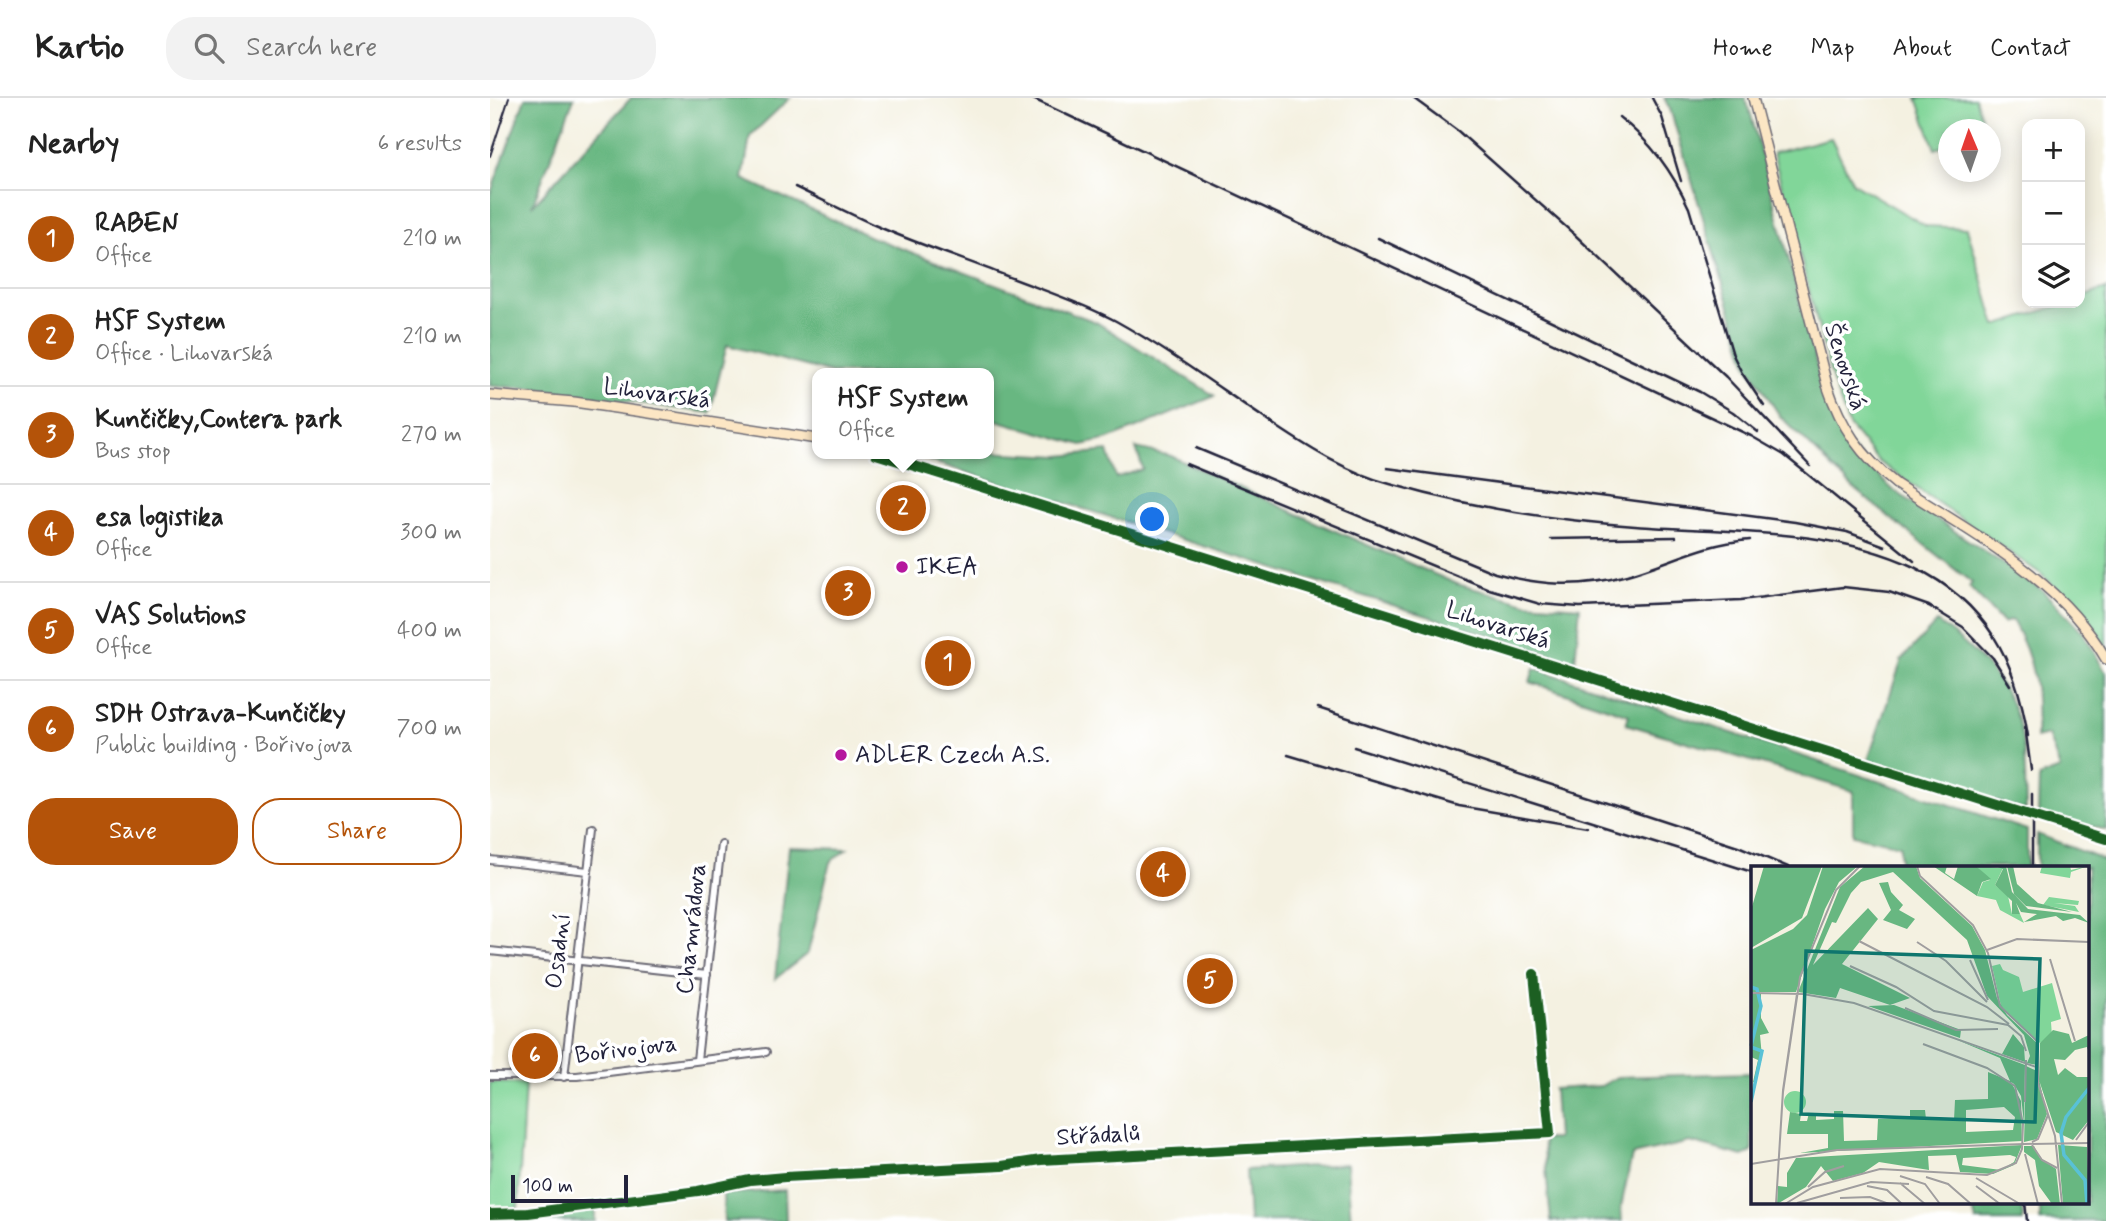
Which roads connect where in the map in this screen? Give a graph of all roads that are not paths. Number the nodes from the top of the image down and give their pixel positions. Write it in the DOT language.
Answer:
graph roads {
  1 [pos="1753,98"];
  2 [pos="490,395"];
  3 [pos="812,438"];
  4 [pos="892,459"];
  5 [pos="2106,659"];
  6 [pos="593,829"];
  7 [pos="2106,839"];
  8 [pos="721,844"];
  9 [pos="490,860"];
  10 [pos="588,871"];
  11 [pos="490,951"];
  12 [pos="577,961"];
  13 [pos="1534,974"];
  14 [pos="707,975"];
  15 [pos="766,1052"];
  16 [pos="697,1060"];
  17 [pos="490,1076"];
  18 [pos="564,1077"];
  19 [pos="490,1214"];
  1 -- 5 [label="street, Šenovská"];
  2 -- 3 [label="street, Lihovarská"];
  4 -- 7 [label="street, Lihovarská"];
  6 -- 10 [label="street, Osadní"];
  8 -- 14 [label="street, Chamrádova"];
  9 -- 10 [label="street"];
  10 -- 12 [label="street, Osadní"];
  11 -- 12 [label="street"];
  12 -- 14 [label="street"];
  12 -- 18 [label="street, Osadní"];
  13 -- 19 [label="street, Střádalů"];
  14 -- 16 [label="street, Chamrádova"];
  15 -- 16 [label="street, Bořivojova"];
  16 -- 18 [label="street, Bořivojova"];
  17 -- 18 [label="street, Bořivojova"];
}
